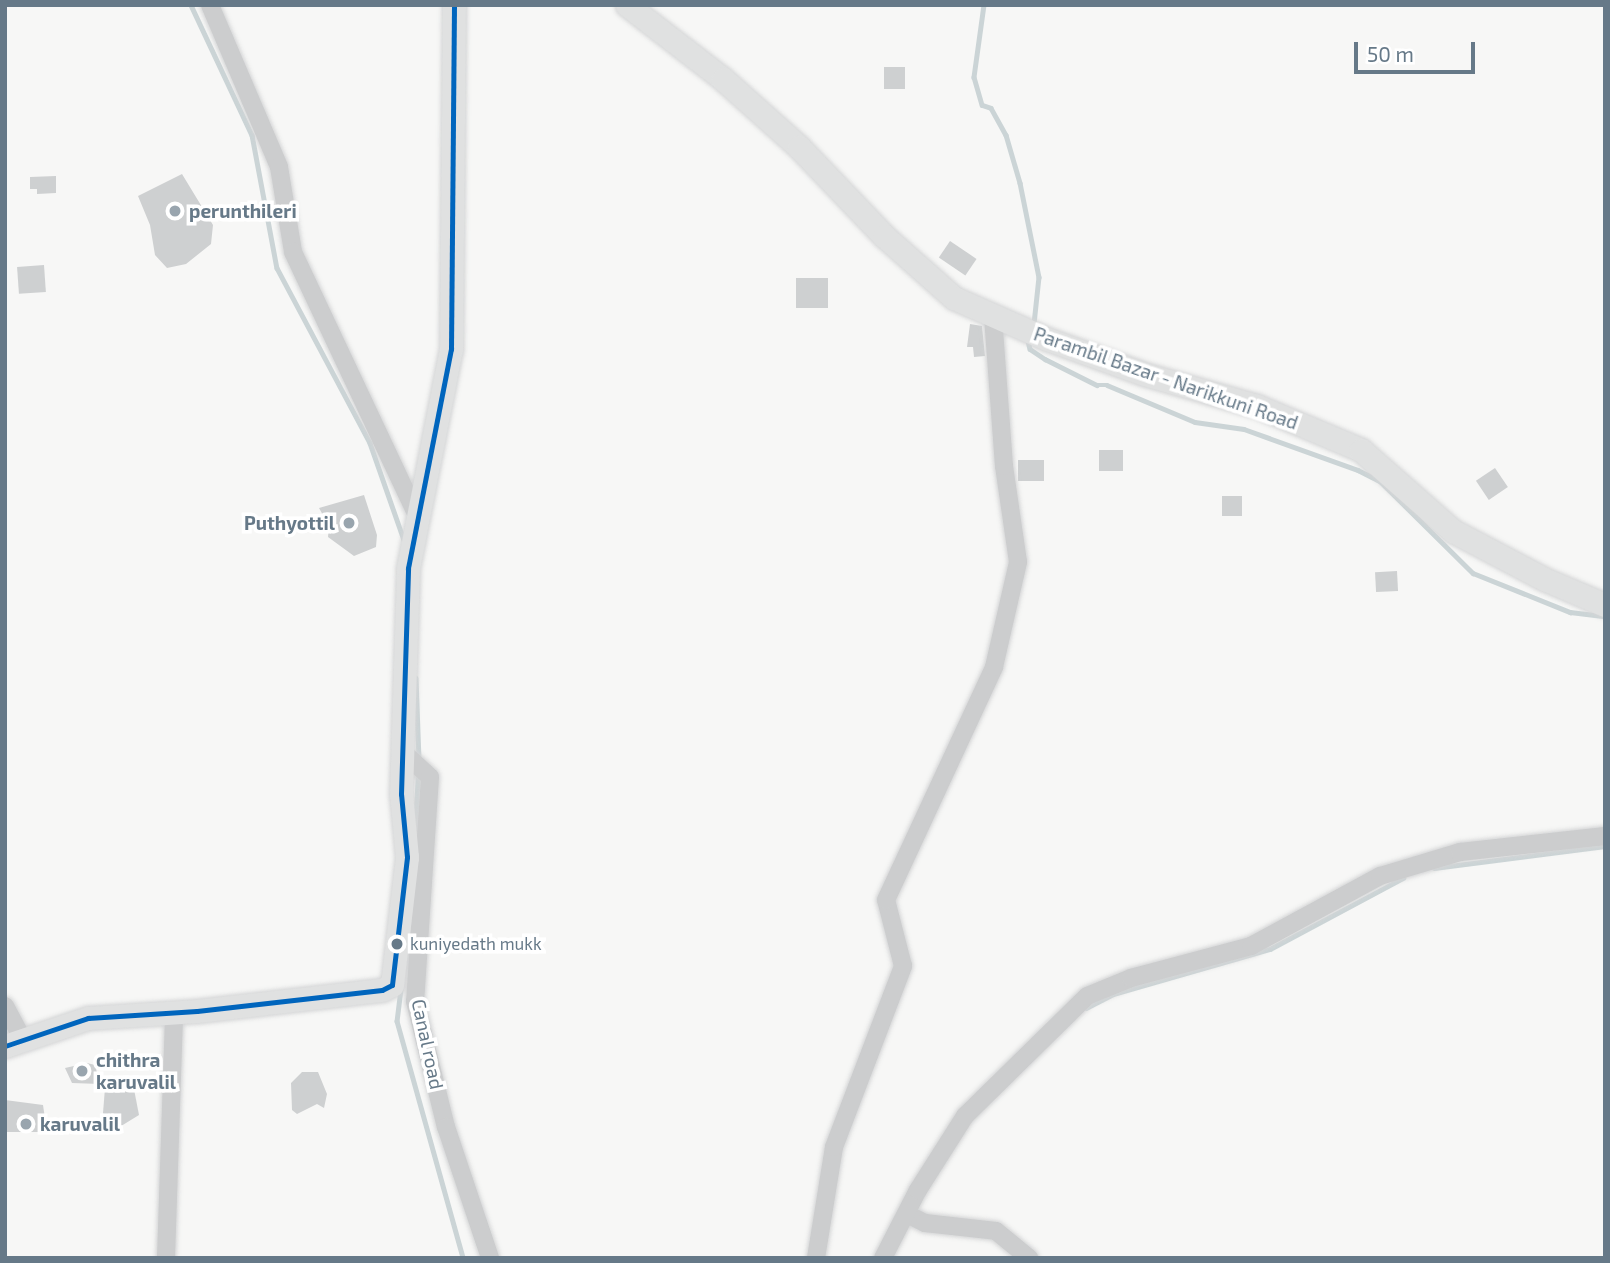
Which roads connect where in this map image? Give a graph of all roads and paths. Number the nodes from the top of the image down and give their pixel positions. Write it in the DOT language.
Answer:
graph roads {
  1 [pos="210,5"];
  2 [pos="454,5"];
  3 [pos="626,5"];
  4 [pos="993,316"];
  5 [pos="418,518"];
  6 [pos="1605,605"];
  7 [pos="402,751"];
  8 [pos="1605,836"];
  9 [pos="5,1006"];
  10 [pos="174,1012"];
  11 [pos="13,1042"];
  12 [pos="907,1214"];
  13 [pos="166,1258"];
  14 [pos="490,1258"];
  15 [pos="816,1258"];
  16 [pos="883,1258"];
  17 [pos="1029,1258"];
  1 -- 5 [label="street"];
  2 -- 5 [label="main road"];
  3 -- 4 [label="main road, Parambil Bazar - Narikkuni Road"];
  4 -- 6 [label="main road, Parambil Bazar - Narikkuni Road"];
  4 -- 15 [label="street"];
  5 -- 7 [label="main road"];
  7 -- 10 [label="main road"];
  7 -- 14 [label="street, Canal road"];
  8 -- 12 [label="street"];
  9 -- 11 [label="street"];
  10 -- 11 [label="main road"];
  10 -- 13 [label="street"];
  12 -- 16 [label="street"];
  12 -- 17 [label="street"];
}
